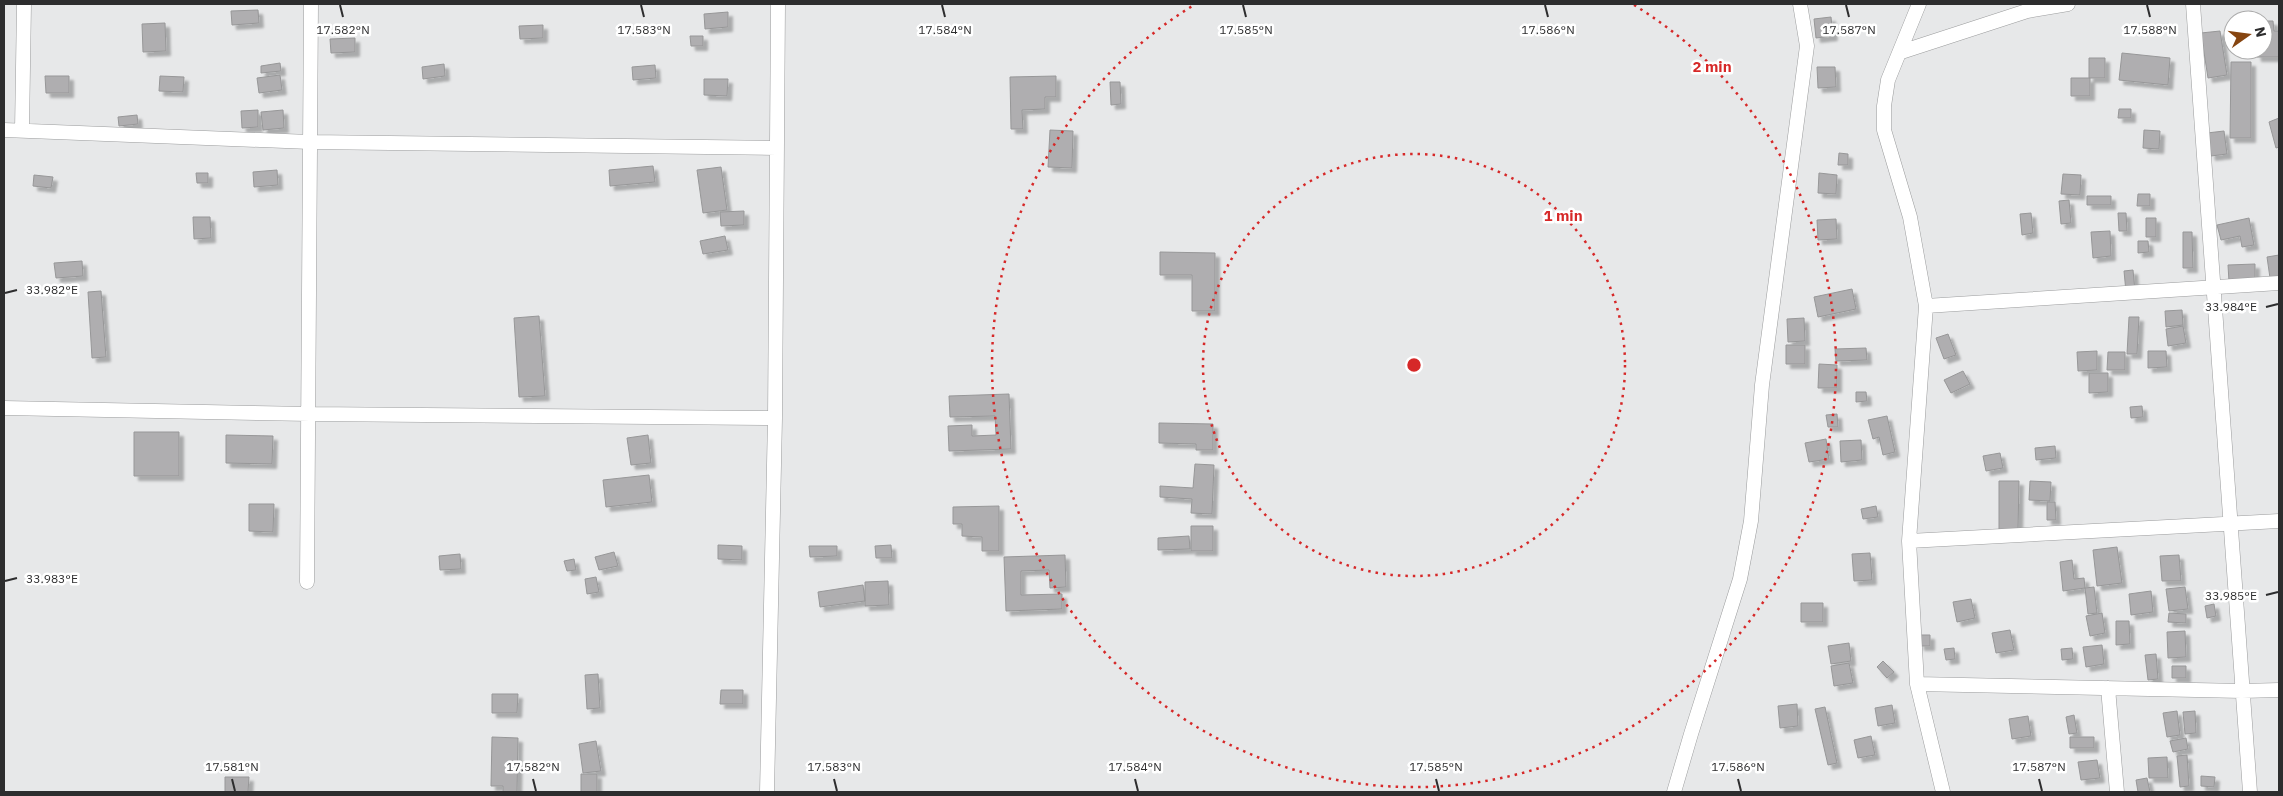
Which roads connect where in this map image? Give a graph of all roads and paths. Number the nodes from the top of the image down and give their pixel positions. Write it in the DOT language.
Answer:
graph roads {
  1 [pos="24,4"];
  2 [pos="311,4"];
  3 [pos="778,4"];
  4 [pos="1800,4"];
  5 [pos="1919,4"];
  6 [pos="2068,4"];
  7 [pos="2193,4"];
  8 [pos="1901,52"];
  9 [pos="4,130"];
  10 [pos="22,130"];
  11 [pos="310,142"];
  12 [pos="776,148"];
  13 [pos="2279,283"];
  14 [pos="2213,288"];
  15 [pos="1926,306"];
  16 [pos="4,408"];
  17 [pos="310,414"];
  18 [pos="775,418"];
  19 [pos="2279,521"];
  20 [pos="2229,522"];
  21 [pos="1909,541"];
  22 [pos="308,582"];
  23 [pos="1917,684"];
  24 [pos="2108,688"];
  25 [pos="2279,690"];
  26 [pos="2242,691"];
  27 [pos="767,792"];
  28 [pos="1674,792"];
  29 [pos="1943,792"];
  30 [pos="2117,792"];
  31 [pos="2250,792"];
  1 -- 10 [label="street"];
  2 -- 11 [label="street"];
  3 -- 12 [label="street"];
  4 -- 28 [label="street"];
  5 -- 8 [label="street"];
  6 -- 8 [label="street"];
  7 -- 14 [label="street"];
  8 -- 15 [label="street"];
  9 -- 10 [label="street"];
  10 -- 11 [label="street"];
  11 -- 12 [label="street"];
  11 -- 17 [label="street"];
  12 -- 18 [label="street"];
  13 -- 14 [label="street"];
  14 -- 15 [label="street"];
  14 -- 20 [label="street"];
  15 -- 21 [label="street"];
  16 -- 17 [label="street"];
  17 -- 18 [label="street"];
  17 -- 22 [label="street"];
  18 -- 27 [label="street"];
  19 -- 20 [label="street"];
  20 -- 21 [label="street"];
  20 -- 26 [label="street"];
  21 -- 23 [label="street"];
  23 -- 24 [label="street"];
  23 -- 29 [label="street"];
  24 -- 26 [label="street"];
  24 -- 30 [label="street"];
  25 -- 26 [label="street"];
  26 -- 31 [label="street"];
}
